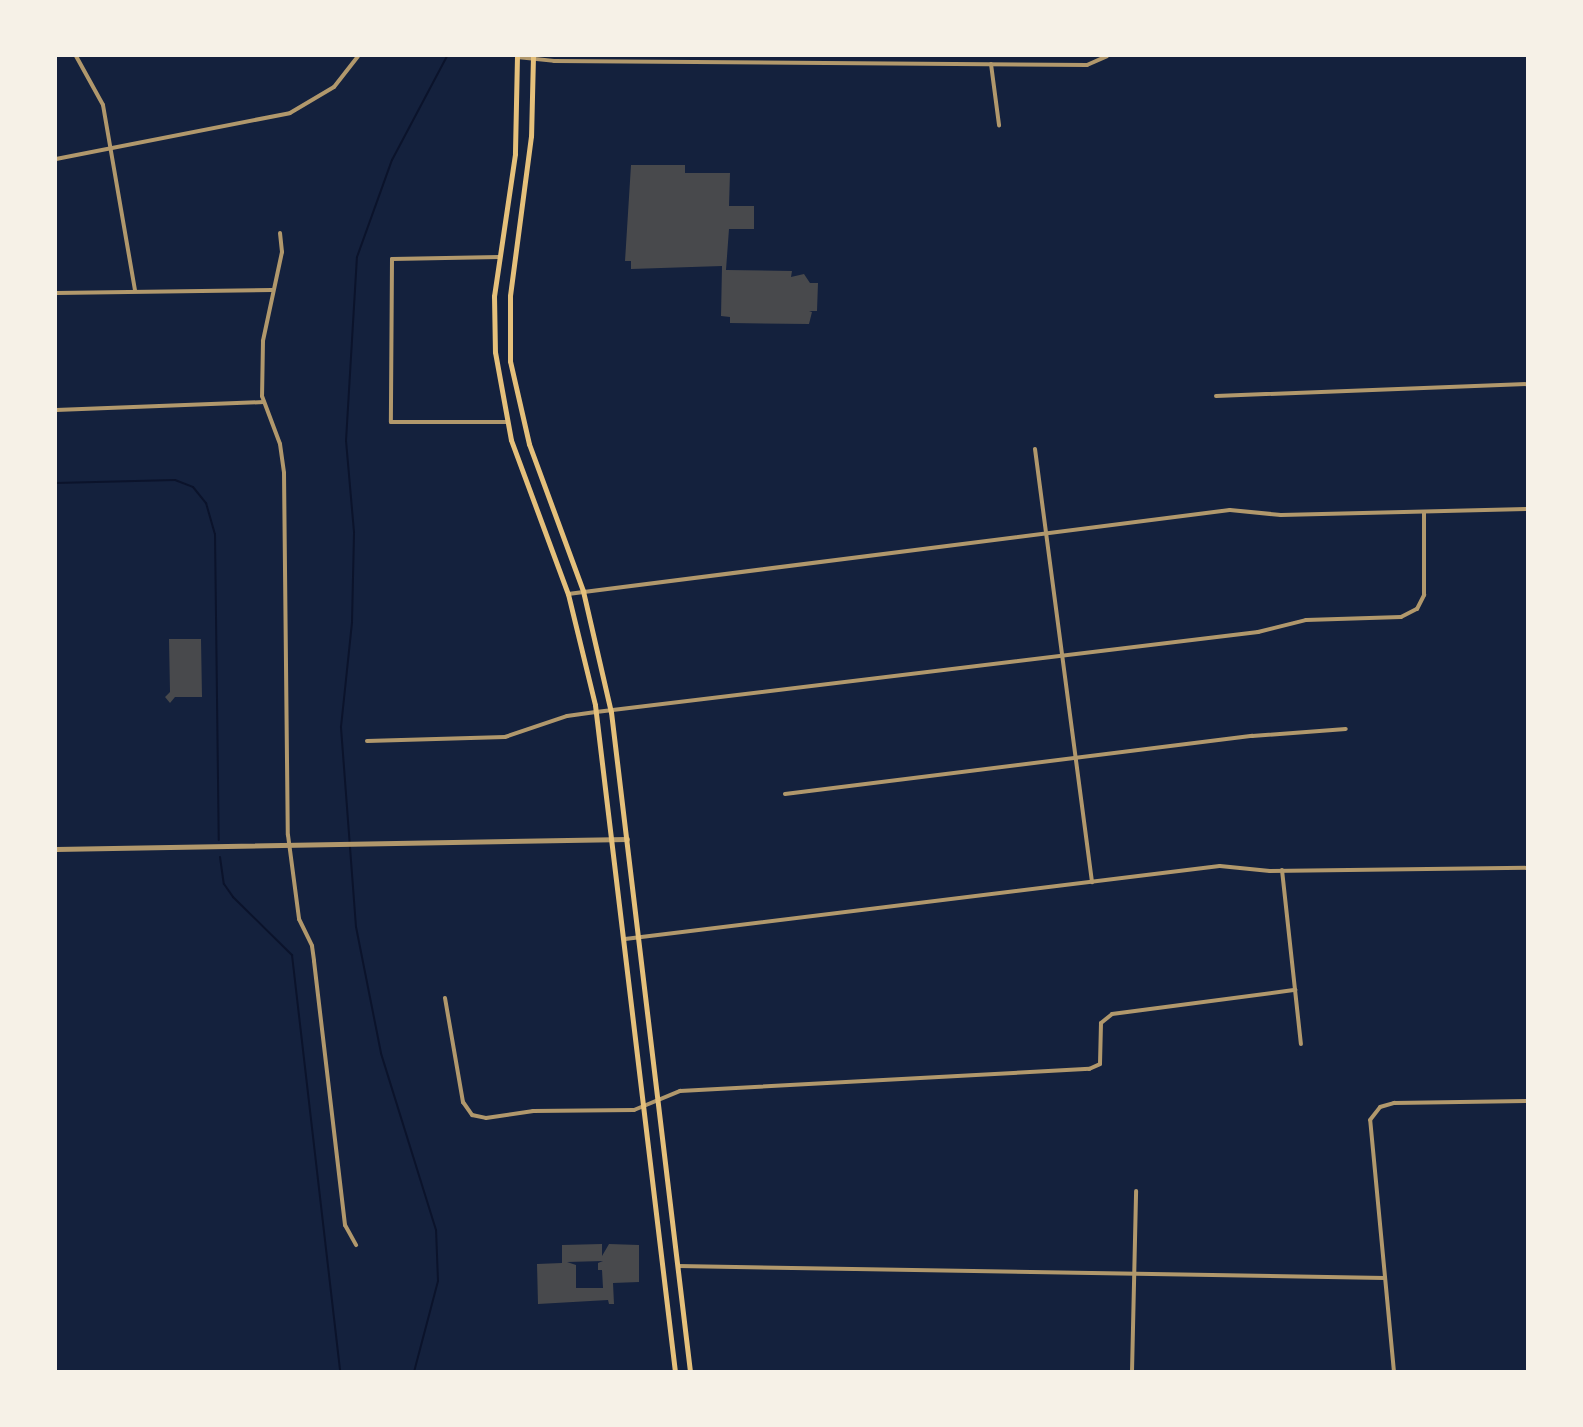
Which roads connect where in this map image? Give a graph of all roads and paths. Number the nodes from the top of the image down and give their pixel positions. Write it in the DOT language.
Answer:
graph roads {
  1 [pos="76,56"];
  2 [pos="358,56"];
  3 [pos="517,56"];
  4 [pos="1107,56"];
  5 [pos="533,57"];
  6 [pos="656,58"];
  7 [pos="991,64"];
  8 [pos="999,125"];
  9 [pos="112,148"];
  10 [pos="56,159"];
  11 [pos="280,233"];
  12 [pos="499,257"];
  13 [pos="135,290"];
  14 [pos="272,290"];
  15 [pos="56,293"];
  16 [pos="1527,384"];
  17 [pos="1216,396"];
  18 [pos="264,402"];
  19 [pos="56,410"];
  20 [pos="507,422"];
  21 [pos="1035,449"];
  22 [pos="1527,509"];
  23 [pos="1424,513"];
  24 [pos="1049,534"];
  25 [pos="583,591"];
  26 [pos="568,594"];
  27 [pos="1064,657"];
  28 [pos="596,712"];
  29 [pos="611,712"];
  30 [pos="1346,729"];
  31 [pos="367,741"];
  32 [pos="1076,757"];
  33 [pos="785,794"];
  34 [pos="627,839"];
  35 [pos="613,840"];
  36 [pos="289,846"];
  37 [pos="56,849"];
  38 [pos="1527,868"];
  39 [pos="1282,870"];
  40 [pos="1092,882"];
  41 [pos="641,937"];
  42 [pos="625,939"];
  43 [pos="1295,990"];
  44 [pos="445,998"];
  45 [pos="1301,1044"];
  46 [pos="658,1099"];
  47 [pos="1527,1101"];
  48 [pos="644,1105"];
  49 [pos="1136,1191"];
  50 [pos="356,1245"];
  51 [pos="678,1266"];
  52 [pos="1134,1274"];
  53 [pos="1384,1278"];
  54 [pos="675,1371"];
  55 [pos="690,1371"];
  56 [pos="1132,1371"];
  57 [pos="1394,1371"];
  1 -- 9 [label="street"];
  2 -- 9 [label="street"];
  3 -- 5 [label="street"];
  3 -- 12 [label="main road"];
  4 -- 7 [label="street"];
  5 -- 6 [label="street"];
  5 -- 25 [label="main road"];
  6 -- 7 [label="street"];
  7 -- 8 [label="street"];
  9 -- 10 [label="street"];
  9 -- 13 [label="street"];
  11 -- 14 [label="street"];
  12 -- 20 [label="main road"];
  12 -- 20 [label="street"];
  13 -- 14 [label="street"];
  13 -- 15 [label="street"];
  14 -- 18 [label="street"];
  16 -- 17 [label="street"];
  18 -- 19 [label="street"];
  18 -- 36 [label="street"];
  20 -- 26 [label="main road"];
  21 -- 24 [label="street"];
  22 -- 23 [label="street"];
  23 -- 24 [label="street"];
  23 -- 27 [label="street"];
  24 -- 25 [label="street"];
  24 -- 27 [label="street"];
  25 -- 26 [label="street"];
  25 -- 29 [label="main road"];
  26 -- 28 [label="main road"];
  27 -- 29 [label="street"];
  27 -- 32 [label="street"];
  28 -- 29 [label="street"];
  28 -- 31 [label="street"];
  28 -- 35 [label="main road"];
  29 -- 34 [label="main road"];
  30 -- 32 [label="street"];
  32 -- 33 [label="street"];
  32 -- 40 [label="street"];
  34 -- 35 [label="street"];
  34 -- 41 [label="main road"];
  35 -- 36 [label="street"];
  35 -- 42 [label="main road"];
  36 -- 37 [label="street"];
  36 -- 50 [label="street"];
  38 -- 39 [label="street"];
  39 -- 40 [label="street"];
  39 -- 43 [label="street"];
  40 -- 41 [label="street"];
  41 -- 42 [label="street"];
  41 -- 46 [label="main road"];
  42 -- 48 [label="main road"];
  43 -- 45 [label="street"];
  43 -- 46 [label="street"];
  44 -- 48 [label="street"];
  46 -- 48 [label="street"];
  46 -- 51 [label="main road"];
  47 -- 53 [label="street"];
  48 -- 54 [label="main road"];
  49 -- 52 [label="street"];
  51 -- 52 [label="street"];
  51 -- 55 [label="main road"];
  52 -- 53 [label="street"];
  52 -- 56 [label="street"];
  53 -- 57 [label="street"];
}
